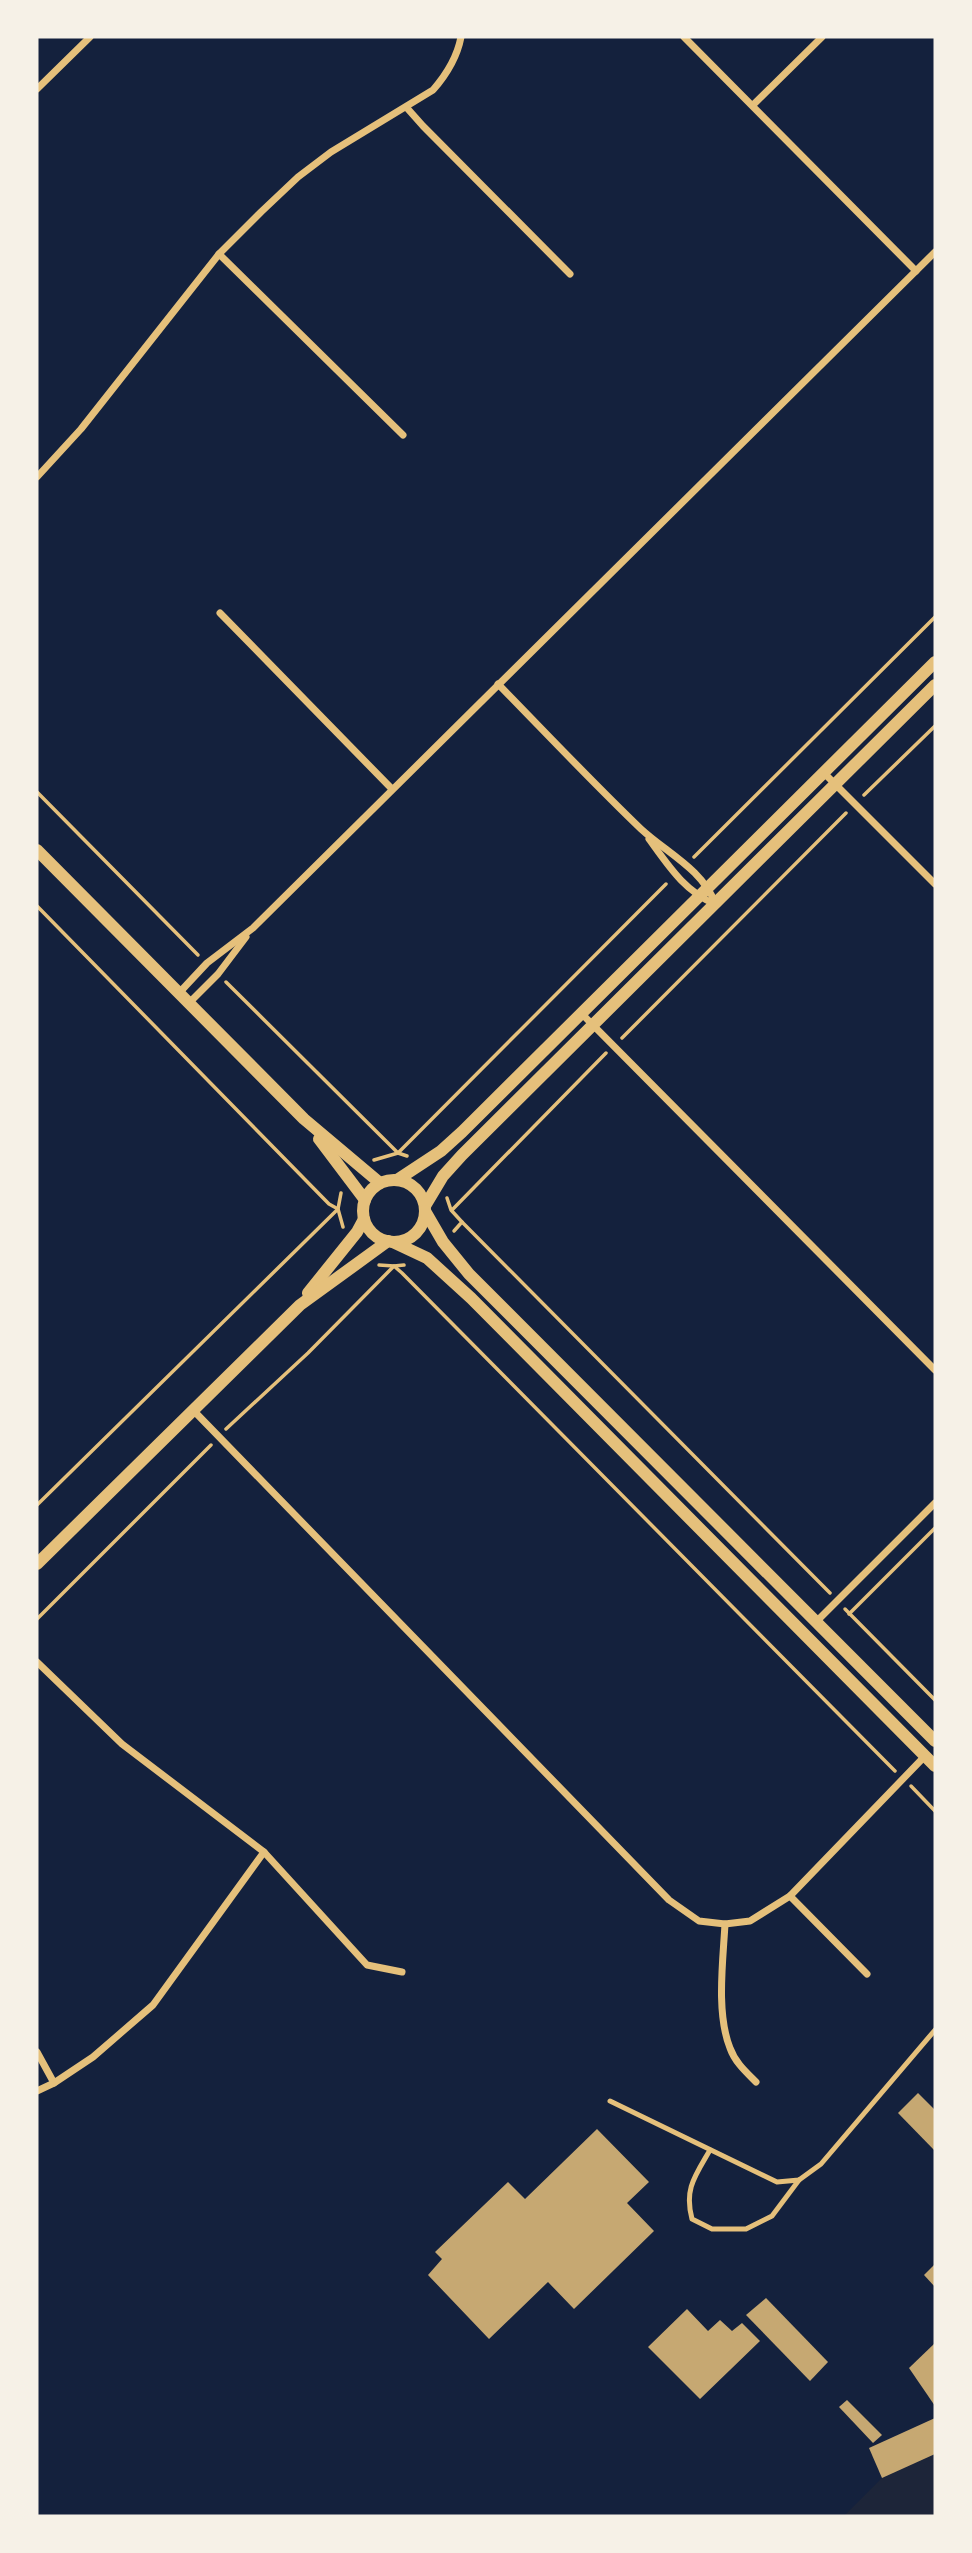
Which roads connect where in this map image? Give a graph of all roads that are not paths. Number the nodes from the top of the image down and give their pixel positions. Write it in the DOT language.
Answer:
graph roads {
  1 [pos="90,37"];
  2 [pos="461,37"];
  3 [pos="684,37"];
  4 [pos="822,37"];
  5 [pos="37,89"];
  6 [pos="753,105"];
  7 [pos="407,108"];
  8 [pos="935,252"];
  9 [pos="219,254"];
  10 [pos="916,271"];
  11 [pos="570,274"];
  12 [pos="403,435"];
  13 [pos="37,477"];
  14 [pos="220,613"];
  15 [pos="935,662"];
  16 [pos="498,684"];
  17 [pos="935,685"];
  18 [pos="823,772"];
  19 [pos="836,784"];
  20 [pos="392,789"];
  21 [pos="643,830"];
  22 [pos="37,850"];
  23 [pos="935,884"];
  24 [pos="709,886"];
  25 [pos="698,897"];
  26 [pos="715,904"];
  27 [pos="253,928"];
  28 [pos="179,993"];
  29 [pos="189,1003"];
  30 [pos="581,1013"];
  31 [pos="593,1025"];
  32 [pos="304,1119"];
  33 [pos="397,1180"];
  34 [pos="380,1183"];
  35 [pos="365,1200"];
  36 [pos="425,1208"];
  37 [pos="364,1219"];
  38 [pos="390,1242"];
  39 [pos="300,1305"];
  40 [pos="935,1370"];
  41 [pos="193,1410"];
  42 [pos="935,1503"];
  43 [pos="37,1564"];
  44 [pos="816,1622"];
  45 [pos="37,1662"];
  46 [pos="935,1741"];
  47 [pos="925,1756"];
  48 [pos="935,1766"];
  49 [pos="264,1852"];
  50 [pos="790,1896"];
  51 [pos="725,1924"];
  52 [pos="402,1972"];
  53 [pos="867,1974"];
  54 [pos="935,2030"];
  55 [pos="37,2052"];
  56 [pos="756,2082"];
  57 [pos="54,2083"];
  58 [pos="37,2091"];
  59 [pos="610,2101"];
  60 [pos="710,2150"];
  61 [pos="799,2180"];
  1 -- 5 [label="street"];
  2 -- 7 [label="street"];
  3 -- 6 [label="street"];
  4 -- 6 [label="street"];
  6 -- 10 [label="street"];
  7 -- 9 [label="street"];
  7 -- 11 [label="street"];
  8 -- 10 [label="street"];
  9 -- 12 [label="street"];
  9 -- 13 [label="street"];
  10 -- 16 [label="street"];
  14 -- 20 [label="street"];
  15 -- 18 [label="street"];
  16 -- 20 [label="street"];
  16 -- 21 [label="street"];
  17 -- 19 [label="street"];
  18 -- 19 [label="street"];
  18 -- 24 [label="street"];
  19 -- 23 [label="street"];
  19 -- 26 [label="street"];
  20 -- 27 [label="street"];
  21 -- 24 [label="street"];
  21 -- 25 [label="street"];
  22 -- 28 [label="street"];
  24 -- 25 [label="street"];
  24 -- 26 [label="street"];
  25 -- 26 [label="street"];
  25 -- 30 [label="street"];
  26 -- 31 [label="street"];
  27 -- 28 [label="street"];
  27 -- 29 [label="street"];
  28 -- 29 [label="street"];
  29 -- 32 [label="street"];
  30 -- 31 [label="street"];
  30 -- 33 [label="street"];
  31 -- 36 [label="street"];
  31 -- 40 [label="street"];
  32 -- 34 [label="street"];
  32 -- 35 [label="street"];
  33 -- 34 [label="street"];
  33 -- 36 [label="street"];
  34 -- 35 [label="street"];
  35 -- 37 [label="street"];
  36 -- 38 [label="street"];
  36 -- 44 [label="street"];
  37 -- 38 [label="street"];
  37 -- 39 [label="street"];
  38 -- 39 [label="street"];
  38 -- 47 [label="street"];
  39 -- 41 [label="street"];
  41 -- 43 [label="street"];
  41 -- 51 [label="street"];
  42 -- 44 [label="street"];
  44 -- 46 [label="street"];
  45 -- 49 [label="street"];
  47 -- 48 [label="street"];
  47 -- 50 [label="street"];
  49 -- 52 [label="street"];
  49 -- 57 [label="street"];
  50 -- 51 [label="street"];
  50 -- 53 [label="street"];
  51 -- 56 [label="street"];
  54 -- 61 [label="lane"];
  55 -- 57 [label="street"];
  57 -- 58 [label="street"];
  59 -- 60 [label="lane"];
  60 -- 61 [label="lane"];
  60 -- 61 [label="lane"];
}
